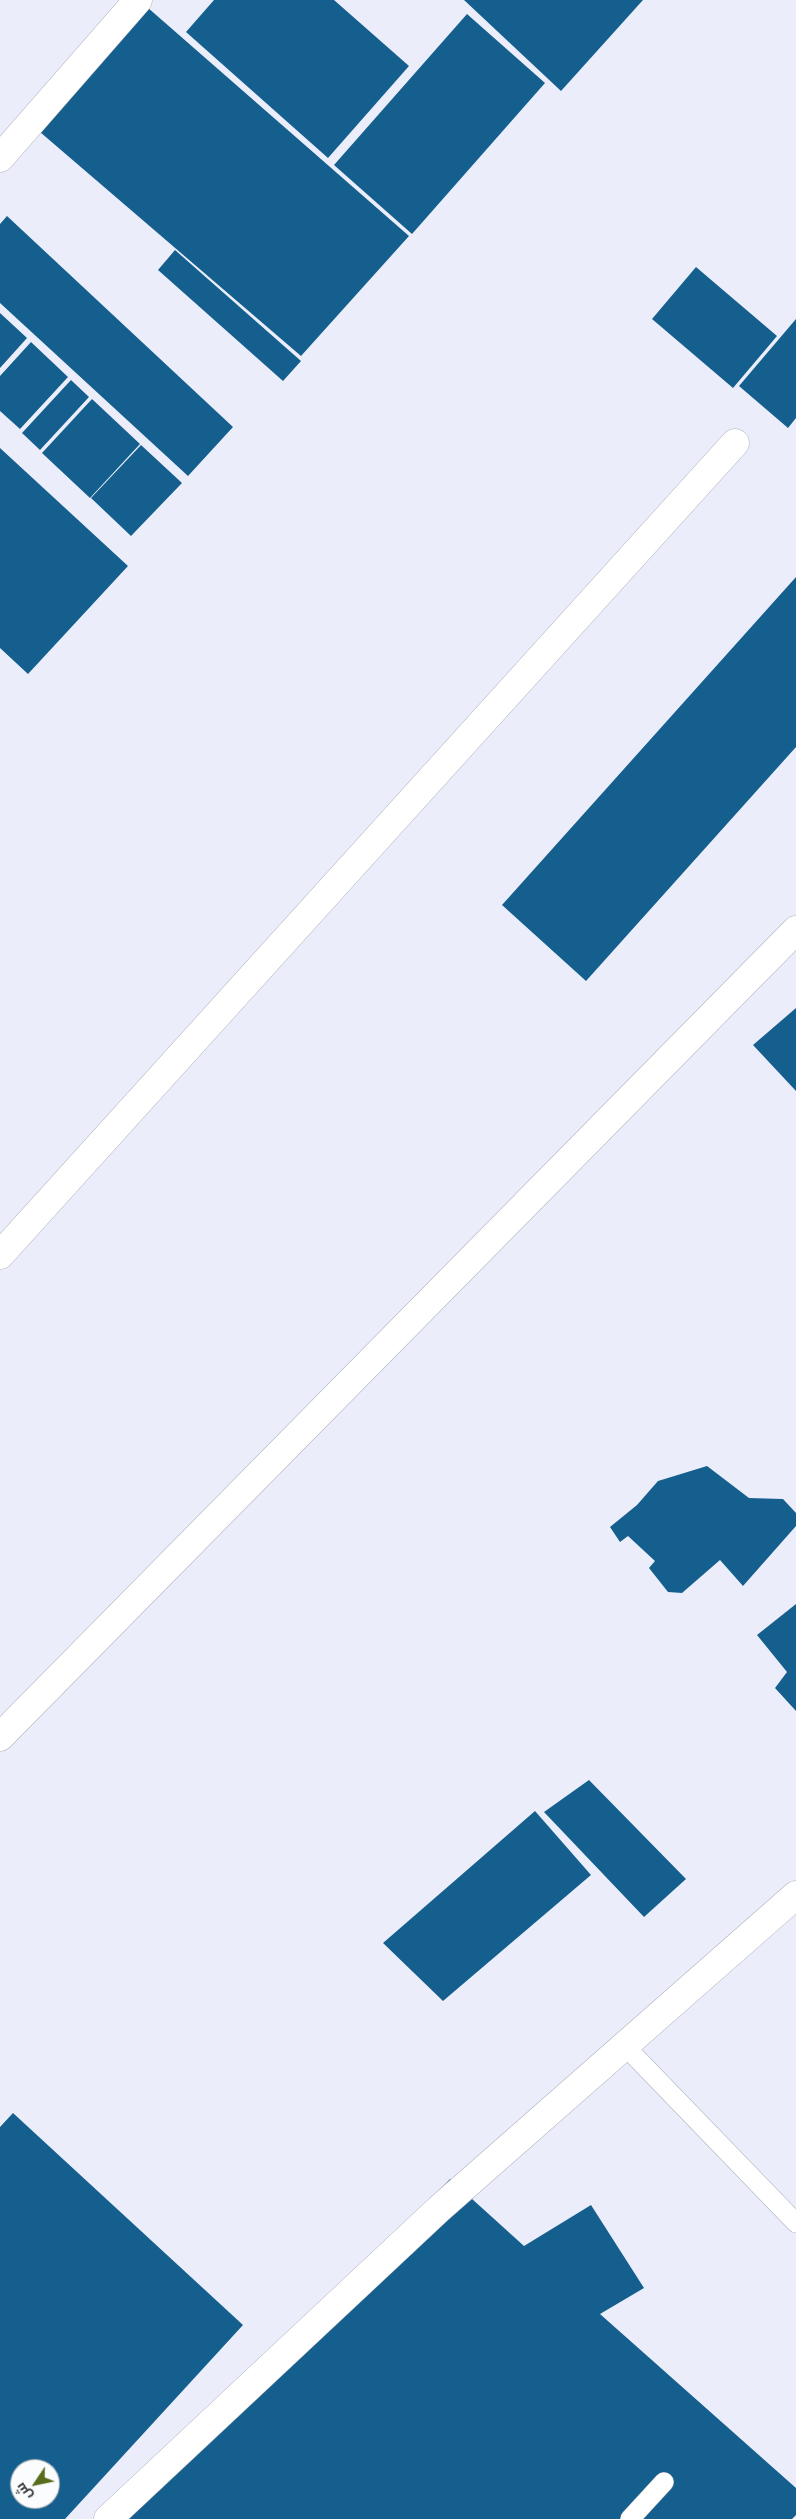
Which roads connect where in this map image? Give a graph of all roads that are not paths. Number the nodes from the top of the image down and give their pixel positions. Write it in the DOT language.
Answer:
graph roads {
  1 [pos="138,0"];
  2 [pos="0,158"];
  3 [pos="735,443"];
  4 [pos="796,930"];
  5 [pos="0,1255"];
  6 [pos="0,1737"];
  7 [pos="796,1895"];
  8 [pos="625,2046"];
  9 [pos="796,2223"];
  10 [pos="664,2482"];
  11 [pos="108,2519"];
  12 [pos="630,2519"];
  1 -- 2 [label="street"];
  3 -- 5 [label="street"];
  4 -- 6 [label="street"];
  7 -- 8 [label="street"];
  8 -- 9 [label="lane"];
  8 -- 11 [label="street"];
  10 -- 12 [label="lane"];
}
